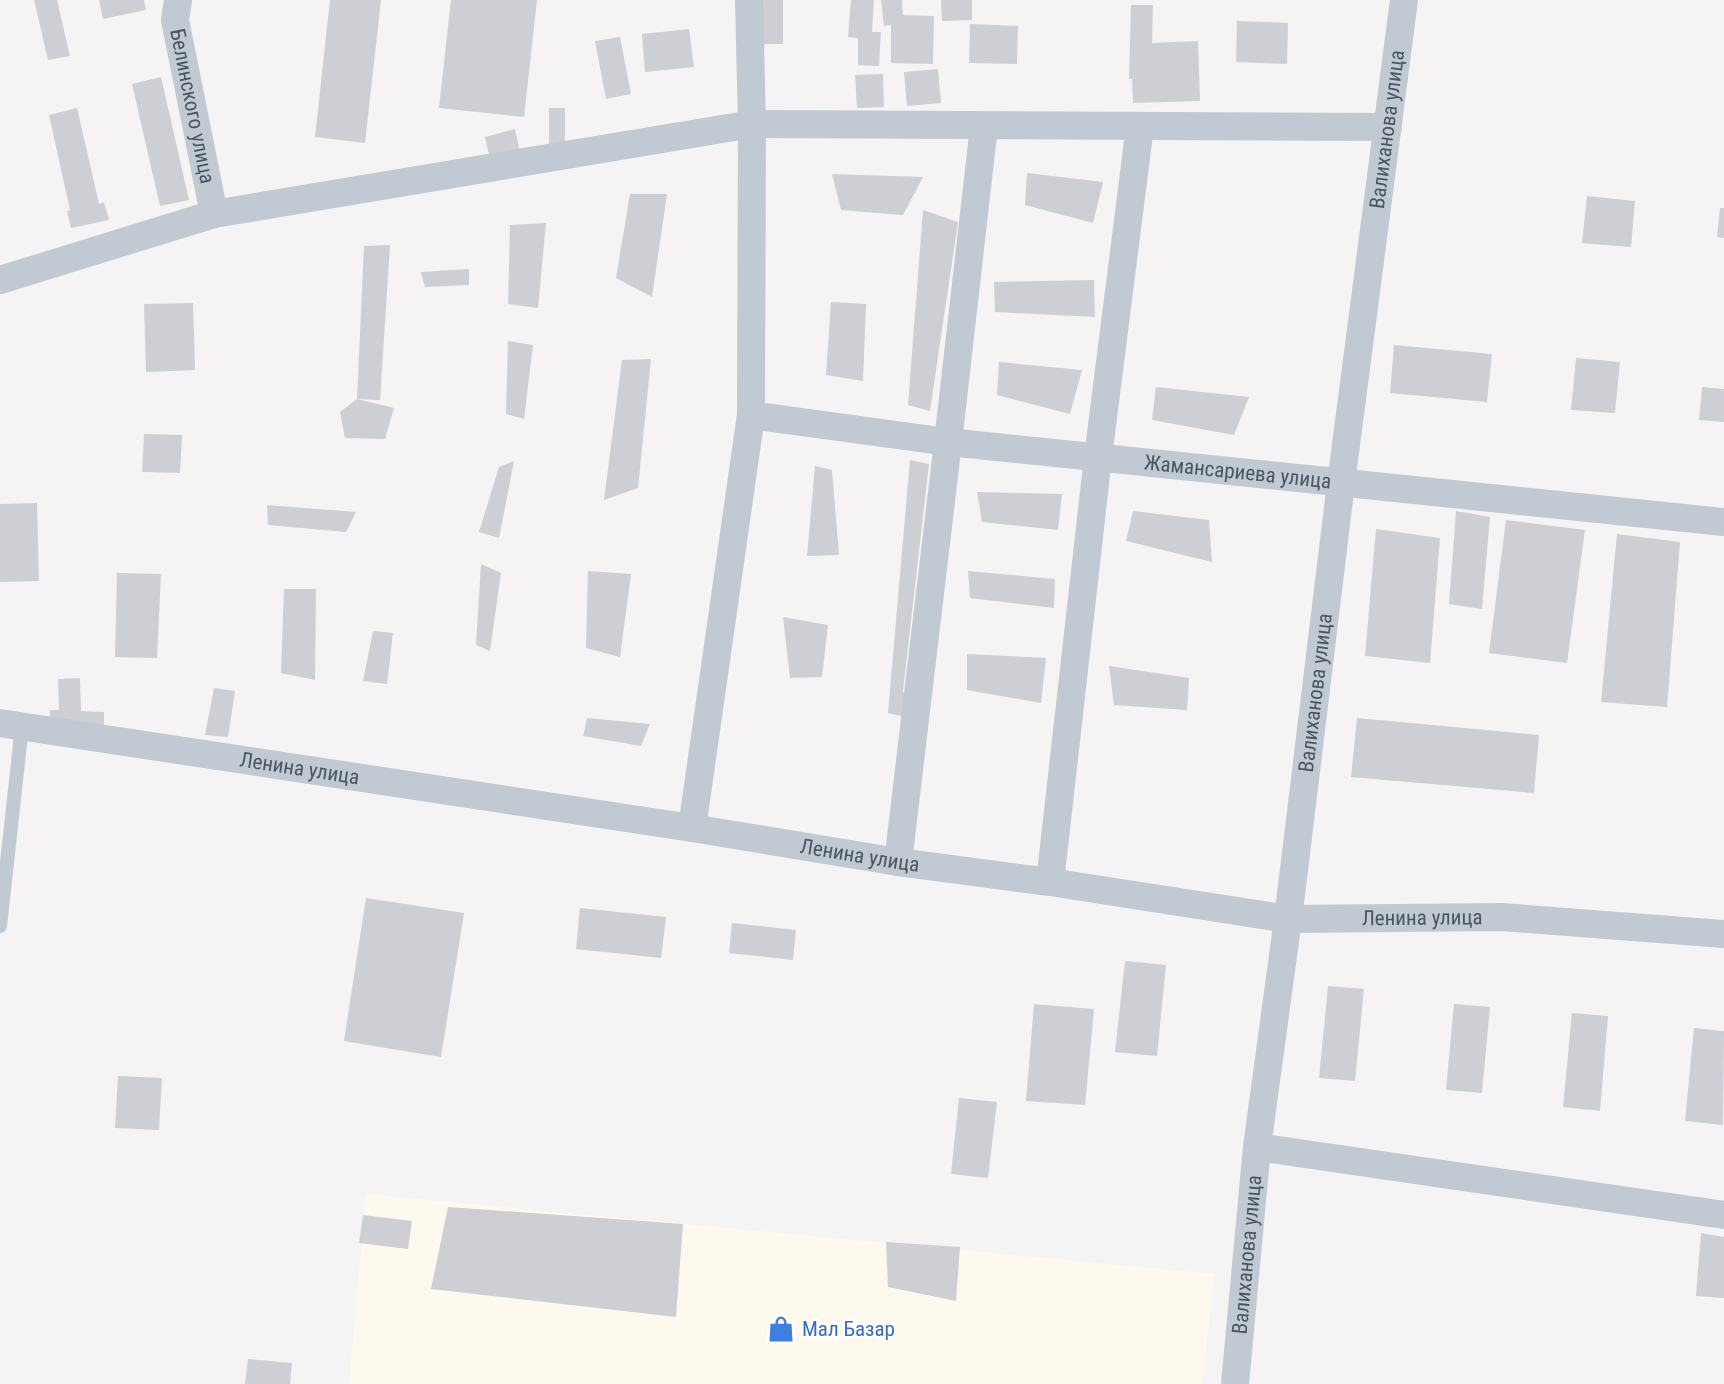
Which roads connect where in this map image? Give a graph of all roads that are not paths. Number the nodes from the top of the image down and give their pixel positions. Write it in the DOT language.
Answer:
graph roads {
  1 [pos="178,0"];
  2 [pos="749,0"];
  3 [pos="1404,0"];
  4 [pos="752,124"];
  5 [pos="984,126"];
  6 [pos="1140,126"];
  7 [pos="1388,127"];
  8 [pos="214,214"];
  9 [pos="0,280"];
  10 [pos="751,415"];
  11 [pos="948,442"];
  12 [pos="1098,457"];
  13 [pos="1341,483"];
  14 [pos="1724,522"];
  15 [pos="11,725"];
  16 [pos="692,828"];
  17 [pos="898,862"];
  18 [pos="1050,882"];
  19 [pos="1288,919"];
  20 [pos="0,926"];
  21 [pos="1724,934"];
  22 [pos="1257,1147"];
  23 [pos="1724,1215"];
  24 [pos="1235,1384"];
  1 -- 8 [label="street, Белинского улица"];
  2 -- 4 [label="street"];
  3 -- 7 [label="street, Валиханова улица"];
  4 -- 5 [label="street"];
  4 -- 8 [label="street"];
  4 -- 10 [label="street"];
  5 -- 6 [label="street"];
  5 -- 11 [label="street"];
  6 -- 7 [label="street"];
  6 -- 12 [label="street"];
  7 -- 13 [label="street, Валиханова улица"];
  8 -- 9 [label="street"];
  10 -- 11 [label="street, Жамансариева улица"];
  10 -- 16 [label="street"];
  11 -- 12 [label="street, Жамансариева улица"];
  11 -- 17 [label="street"];
  12 -- 13 [label="street, Жамансариева улица"];
  12 -- 18 [label="street"];
  13 -- 14 [label="street, Жамансариева улица"];
  13 -- 19 [label="street, Валиханова улица"];
  15 -- 16 [label="street, Ленина улица"];
  15 -- 20 [label="lane"];
  16 -- 17 [label="street, Ленина улица"];
  17 -- 18 [label="street, Ленина улица"];
  18 -- 19 [label="street, Ленина улица"];
  19 -- 21 [label="street, Ленина улица"];
  19 -- 22 [label="street, Валиханова улица"];
  22 -- 23 [label="street"];
  22 -- 24 [label="street, Валиханова улица"];
}
